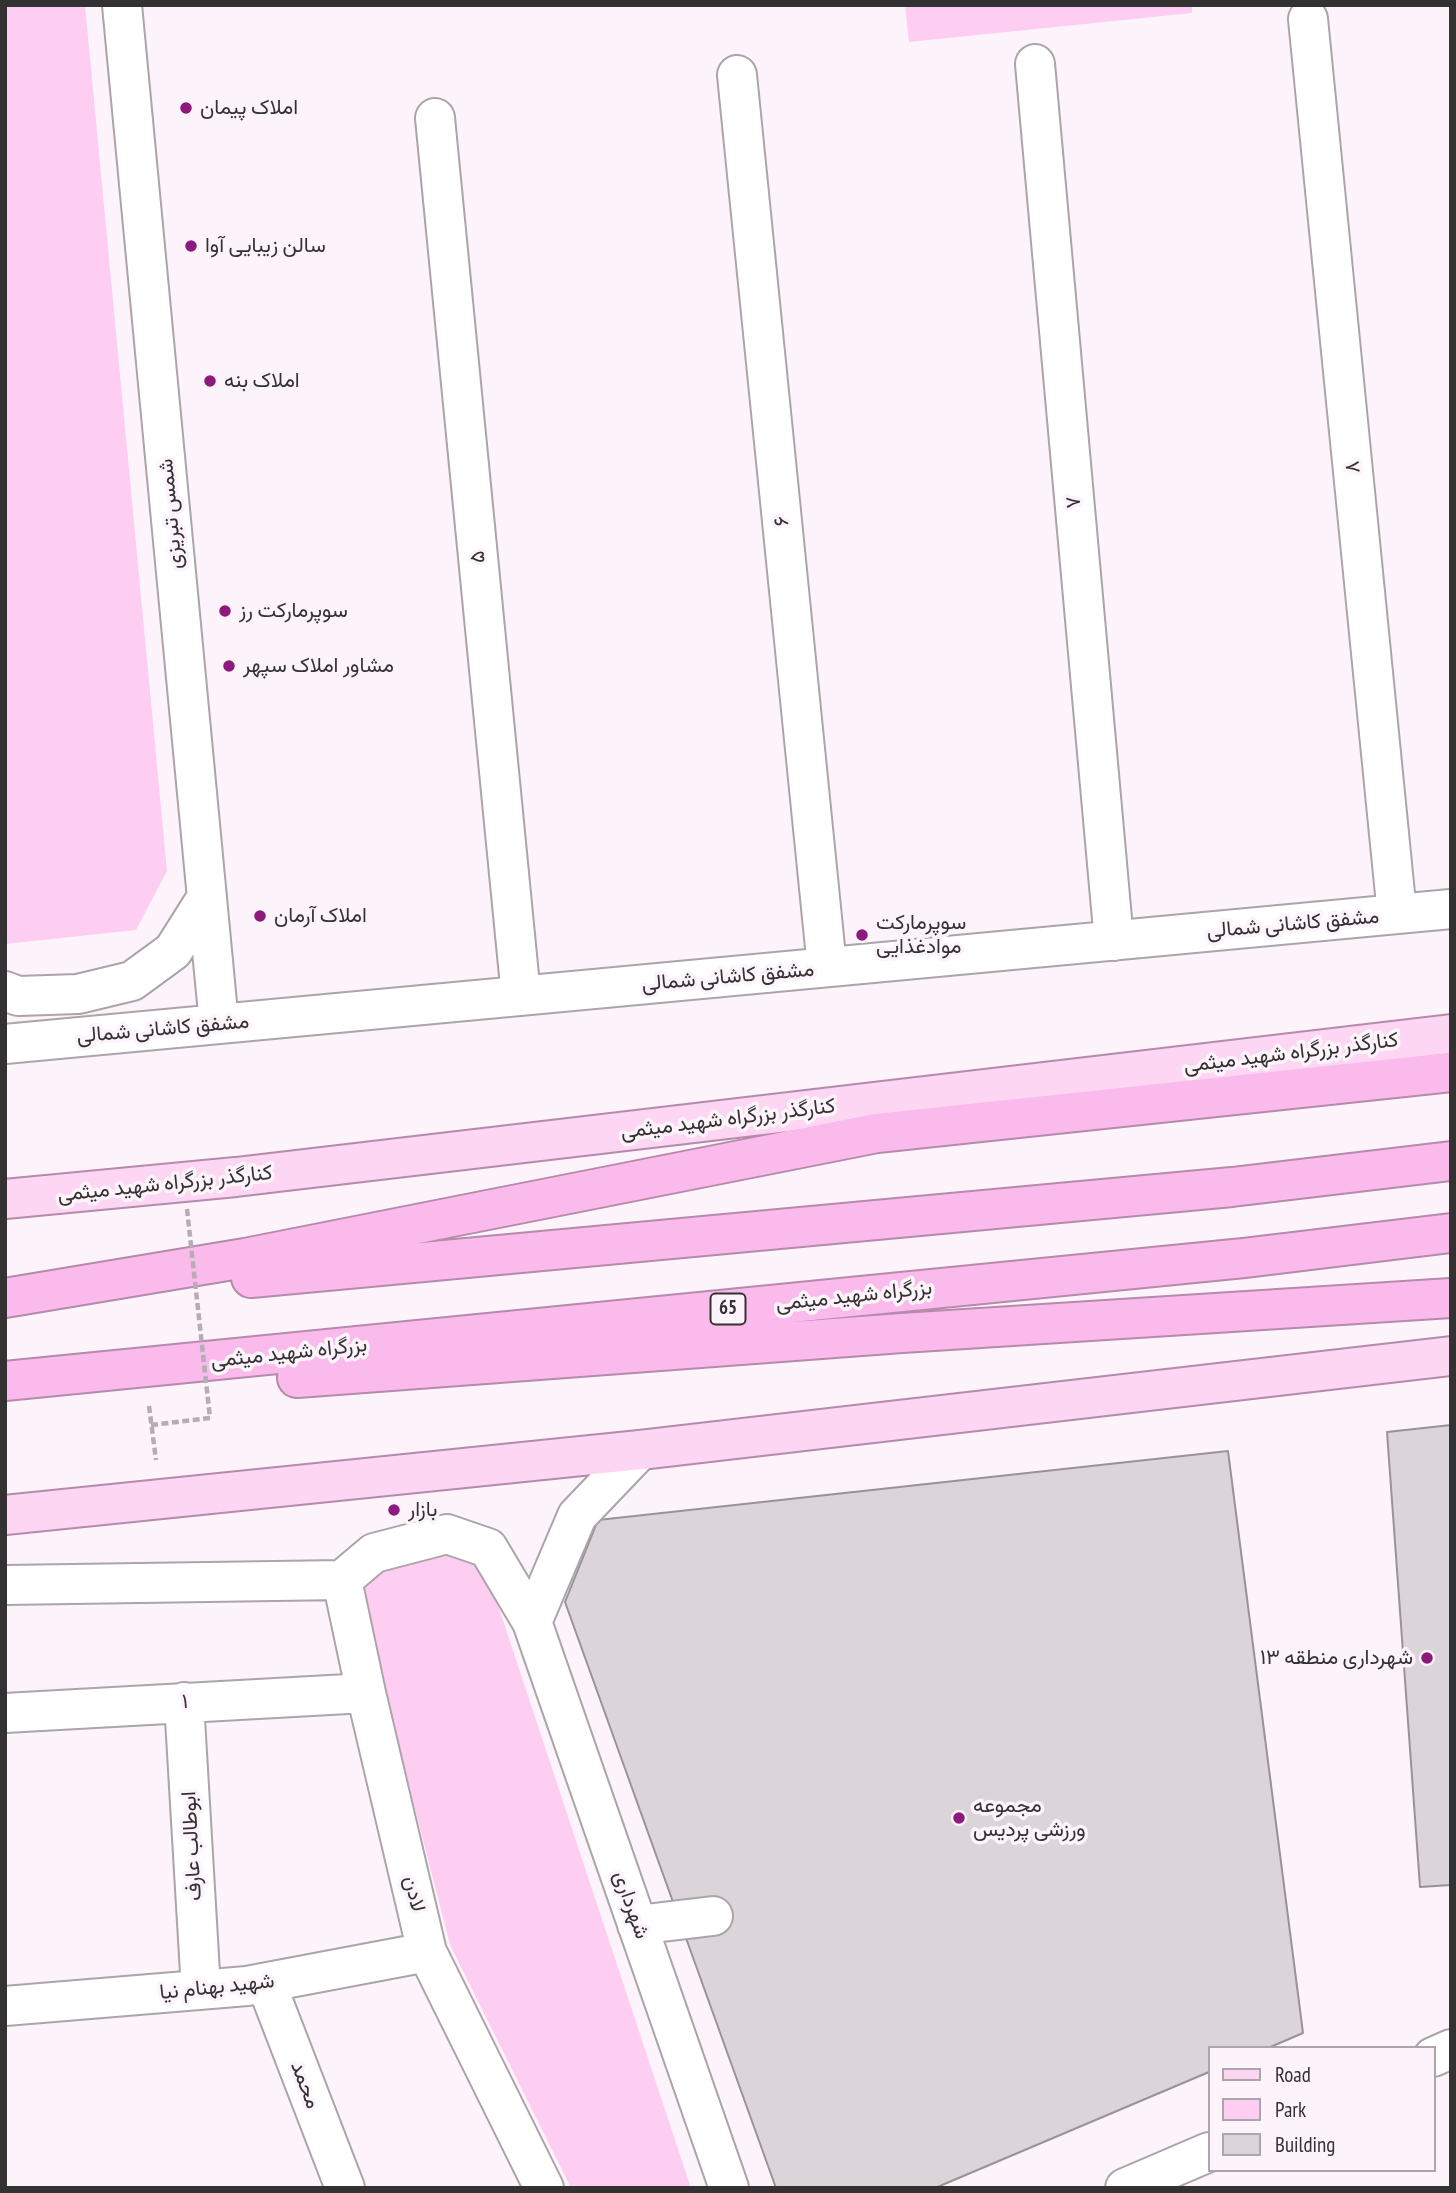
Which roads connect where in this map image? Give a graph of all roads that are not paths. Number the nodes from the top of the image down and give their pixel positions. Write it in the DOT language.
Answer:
graph roads {
  1 [pos="122,5"];
  2 [pos="1308,19"];
  3 [pos="1035,64"];
  4 [pos="737,75"];
  5 [pos="435,118"];
  6 [pos="207,897"];
  7 [pos="1451,909"];
  8 [pos="1397,914"];
  9 [pos="1114,941"];
  10 [pos="827,967"];
  11 [pos="5,991"];
  12 [pos="521,996"];
  13 [pos="219,1024"];
  14 [pos="1451,1034"];
  15 [pos="5,1044"];
  16 [pos="1451,1072"];
  17 [pos="1451,1161"];
  18 [pos="5,1199"];
  19 [pos="1451,1233"];
  20 [pos="1451,1298"];
  21 [pos="5,1300"];
  22 [pos="1451,1356"];
  23 [pos="5,1383"];
  24 [pos="640,1450"];
  25 [pos="5,1515"];
  26 [pos="342,1580"];
  27 [pos="5,1585"];
  28 [pos="532,1622"];
  29 [pos="366,1693"];
  30 [pos="184,1703"];
  31 [pos="5,1713"];
  32 [pos="713,1916"];
  33 [pos="637,1924"];
  34 [pos="427,1952"];
  35 [pos="266,1983"];
  36 [pos="201,1990"];
  37 [pos="5,2006"];
  38 [pos="1451,2049"];
  39 [pos="1435,2056"];
  40 [pos="1208,2152"];
  41 [pos="345,2188"];
  42 [pos="544,2188"];
  43 [pos="729,2188"];
  44 [pos="1125,2188"];
  1 -- 6 [label="street, شمس تبریزی"];
  2 -- 8 [label="street, ۸"];
  3 -- 9 [label="street, ۷"];
  4 -- 10 [label="street, ۶"];
  5 -- 12 [label="street, ۵"];
  6 -- 11 [label="street"];
  6 -- 13 [label="street, شمس تبریزی"];
  7 -- 8 [label="street, مشفق کاشانی شمالی"];
  8 -- 9 [label="street, مشفق کاشانی شمالی"];
  9 -- 10 [label="street, مشفق کاشانی شمالی"];
  10 -- 12 [label="street, مشفق کاشانی شمالی"];
  12 -- 13 [label="street, مشفق کاشانی شمالی"];
  13 -- 15 [label="street, مشفق کاشانی شمالی"];
  14 -- 18 [label="main road, کنارگذر بزرگراه شهید میثمی"];
  16 -- 21 [label="highway"];
  17 -- 21 [label="highway"];
  19 -- 23 [label="highway, بزرگراه شهید میثمی / 65"];
  20 -- 23 [label="highway"];
  22 -- 24 [label="main road"];
  24 -- 25 [label="main road"];
  24 -- 28 [label="street"];
  26 -- 27 [label="street"];
  26 -- 28 [label="street, شهرداری"];
  26 -- 29 [label="street, لادن"];
  28 -- 33 [label="street, شهرداری"];
  29 -- 30 [label="street, ۱"];
  29 -- 34 [label="street, لادن"];
  30 -- 31 [label="street, ۱"];
  30 -- 36 [label="street, ابوطالب عارف"];
  32 -- 33 [label="street"];
  33 -- 43 [label="street, شهرداری"];
  34 -- 35 [label="street, شهید بهنام نیا"];
  34 -- 42 [label="street, لادن"];
  35 -- 36 [label="street, شهید بهنام نیا"];
  35 -- 41 [label="street, محمد"];
  36 -- 37 [label="street, شهید بهنام نیا"];
  38 -- 39 [label="street"];
  40 -- 44 [label="street"];
}
